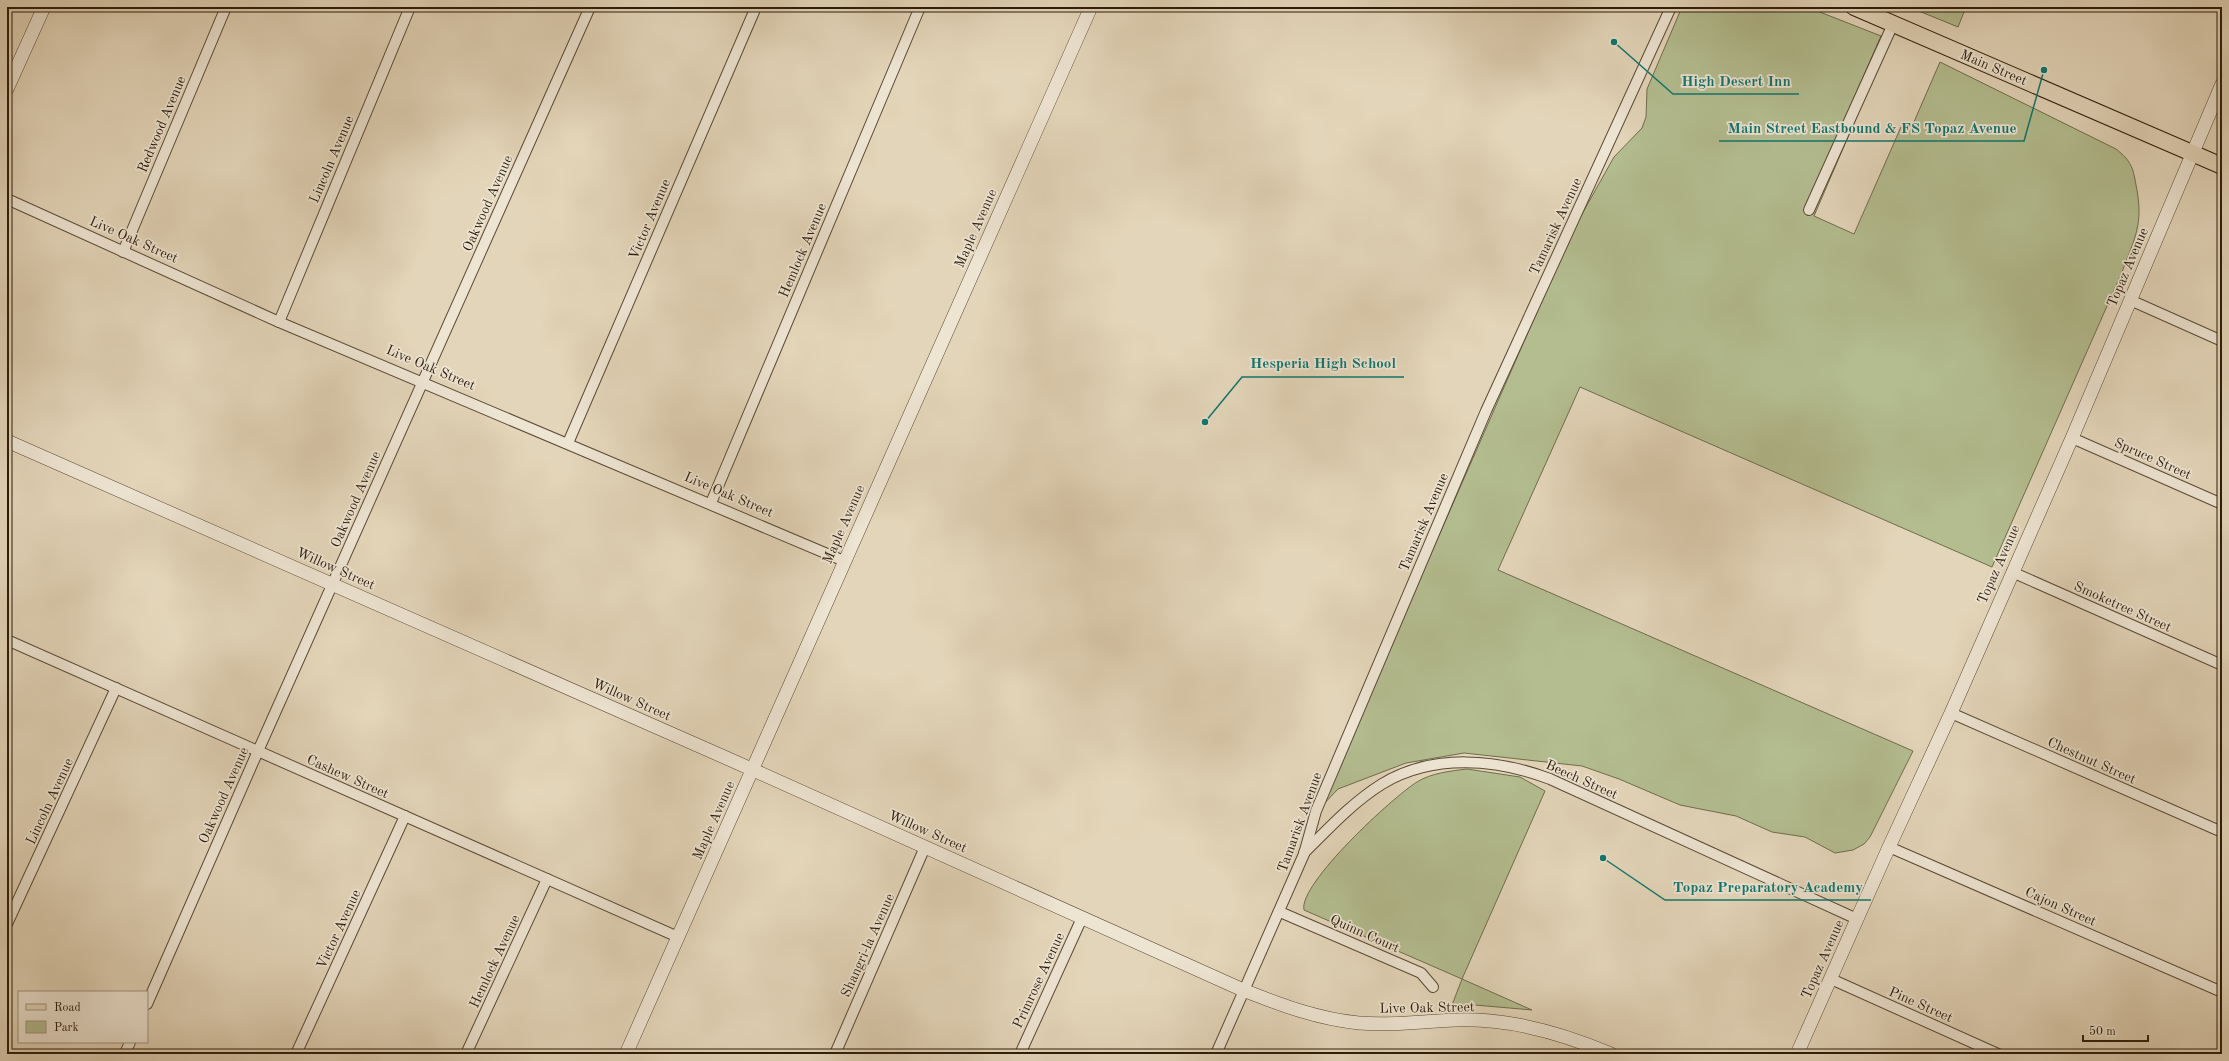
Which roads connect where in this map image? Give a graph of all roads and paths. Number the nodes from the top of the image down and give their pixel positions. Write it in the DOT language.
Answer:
graph roads {
  1 [pos="44,7"];
  2 [pos="226,7"];
  3 [pos="410,7"];
  4 [pos="590,7"];
  5 [pos="756,7"];
  6 [pos="920,7"];
  7 [pos="1091,7"];
  8 [pos="1671,7"];
  9 [pos="1854,7"];
  10 [pos="1894,24"];
  11 [pos="2222,84"];
  12 [pos="7,89"];
  13 [pos="2192,153"];
  14 [pos="2222,166"];
  15 [pos="7,199"];
  16 [pos="1809,210"];
  17 [pos="122,252"];
  18 [pos="2130,300"];
  19 [pos="279,322"];
  20 [pos="2222,341"];
  21 [pos="423,381"];
  22 [pos="2072,438"];
  23 [pos="7,441"];
  24 [pos="568,443"];
  25 [pos="711,503"];
  26 [pos="2222,504"];
  27 [pos="844,561"];
  28 [pos="2012,572"];
  29 [pos="333,584"];
  30 [pos="7,640"];
  31 [pos="2222,665"];
  32 [pos="116,688"];
  33 [pos="1951,713"];
  34 [pos="258,751"];
  35 [pos="753,770"];
  36 [pos="405,816"];
  37 [pos="2222,832"];
  38 [pos="925,847"];
  39 [pos="1889,847"];
  40 [pos="1304,854"];
  41 [pos="547,879"];
  42 [pos="1280,912"];
  43 [pos="1082,918"];
  44 [pos="1857,919"];
  45 [pos="7,924"];
  46 [pos="678,937"];
  47 [pos="1831,979"];
  48 [pos="1433,987"];
  49 [pos="1243,990"];
  50 [pos="2222,992"];
  51 [pos="148,1002"];
  52 [pos="130,1043"];
  53 [pos="125,1054"];
  54 [pos="296,1054"];
  55 [pos="466,1054"];
  56 [pos="626,1054"];
  57 [pos="835,1054"];
  58 [pos="1020,1054"];
  59 [pos="1216,1054"];
  60 [pos="1611,1054"];
  61 [pos="1797,1054"];
  62 [pos="1998,1054"];
  1 -- 12 [label="street"];
  2 -- 17 [label="street, Redwood Avenue"];
  3 -- 19 [label="street, Lincoln Avenue"];
  4 -- 21 [label="street, Oakwood Avenue"];
  5 -- 24 [label="street, Victor Avenue"];
  6 -- 25 [label="street, Hemlock Avenue"];
  7 -- 27 [label="street, Maple Avenue"];
  8 -- 40 [label="street, Tamarisk Avenue"];
  9 -- 10 [label="main road, Main Street"];
  10 -- 13 [label="main road, Main Street"];
  10 -- 16 [label="street"];
  11 -- 13 [label="street, Topaz Avenue"];
  13 -- 14 [label="main road, Main Street"];
  13 -- 18 [label="street, Topaz Avenue"];
  15 -- 17 [label="street, Live Oak Street"];
  17 -- 19 [label="street, Live Oak Street"];
  18 -- 20 [label="street"];
  18 -- 22 [label="street, Topaz Avenue"];
  19 -- 21 [label="street, Live Oak Street"];
  21 -- 24 [label="street, Live Oak Street"];
  21 -- 29 [label="street, Oakwood Avenue"];
  22 -- 26 [label="street, Spruce Street"];
  22 -- 28 [label="street, Topaz Avenue"];
  23 -- 29 [label="street, Willow Street"];
  24 -- 25 [label="street, Live Oak Street"];
  25 -- 27 [label="street, Live Oak Street"];
  27 -- 35 [label="street, Maple Avenue"];
  28 -- 31 [label="street, Smoketree Street"];
  28 -- 33 [label="street, Topaz Avenue"];
  29 -- 34 [label="street, Oakwood Avenue"];
  29 -- 35 [label="street, Willow Street"];
  30 -- 32 [label="street, Cashew Street"];
  32 -- 34 [label="street, Cashew Street"];
  32 -- 45 [label="street, Lincoln Avenue"];
  33 -- 37 [label="street, Chestnut Street"];
  33 -- 39 [label="street, Topaz Avenue"];
  34 -- 36 [label="street, Cashew Street"];
  34 -- 51 [label="street, Oakwood Avenue"];
  35 -- 38 [label="street, Willow Street"];
  35 -- 46 [label="street, Maple Avenue"];
  36 -- 41 [label="street, Cashew Street"];
  36 -- 54 [label="street, Victor Avenue"];
  38 -- 43 [label="street, Willow Street"];
  38 -- 57 [label="street, Shangri-la Avenue"];
  39 -- 44 [label="street, Topaz Avenue"];
  39 -- 50 [label="street, Cajon Street"];
  40 -- 42 [label="street, Tamarisk Avenue"];
  40 -- 44 [label="street, Beech Street"];
  41 -- 46 [label="street, Cashew Street"];
  41 -- 55 [label="street, Hemlock Avenue"];
  42 -- 48 [label="street, Quinn Court"];
  42 -- 49 [label="street, Tamarisk Avenue"];
  43 -- 49 [label="street, Willow Street"];
  43 -- 58 [label="street, Primrose Avenue"];
  44 -- 47 [label="street, Topaz Avenue"];
  46 -- 56 [label="street, Maple Avenue"];
  47 -- 61 [label="street, Topaz Avenue"];
  47 -- 62 [label="street, Pine Street"];
  49 -- 59 [label="street, Tamarisk Avenue"];
  49 -- 60 [label="street, Live Oak Street"];
  52 -- 53 [label="street"];
}
